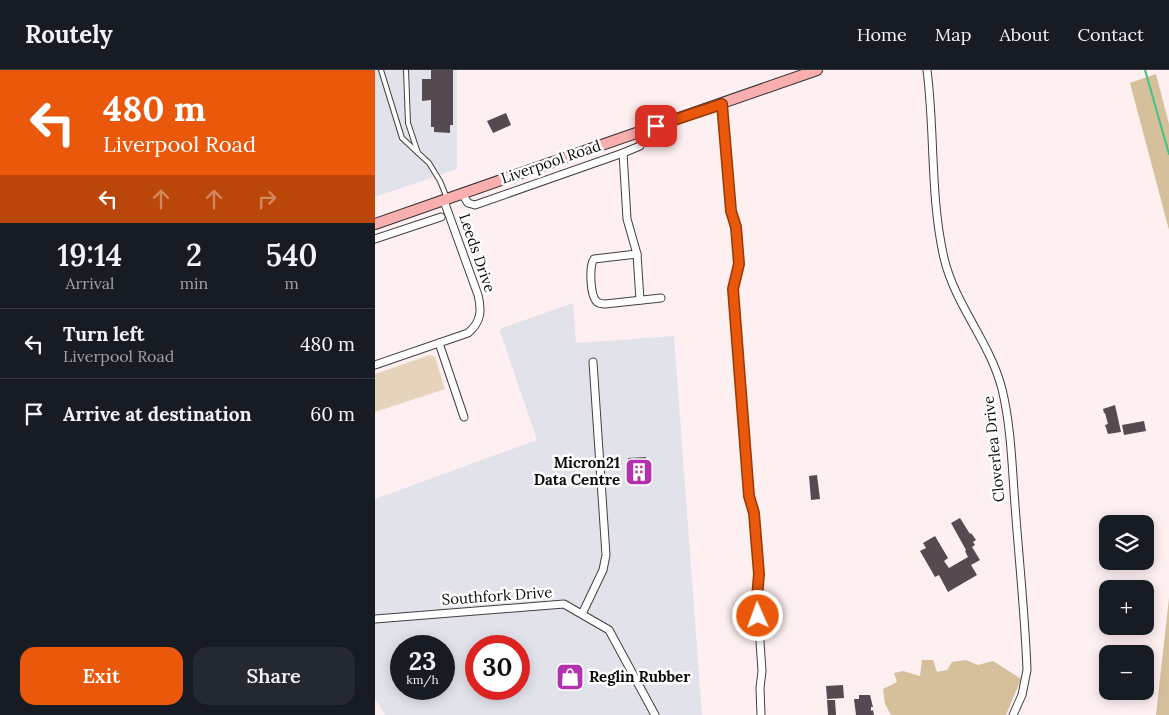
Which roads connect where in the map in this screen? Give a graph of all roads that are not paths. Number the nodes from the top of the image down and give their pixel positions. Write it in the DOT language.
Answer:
graph roads {
  1 [pos="381,70"];
  2 [pos="405,70"];
  3 [pos="817,70"];
  4 [pos="927,70"];
  5 [pos="722,104"];
  6 [pos="640,132"];
  7 [pos="623,153"];
  8 [pos="419,154"];
  9 [pos="514,176"];
  10 [pos="518,190"];
  11 [pos="462,194"];
  12 [pos="446,200"];
  13 [pos="441,217"];
  14 [pos="375,224"];
  15 [pos="375,239"];
  16 [pos="637,254"];
  17 [pos="661,298"];
  18 [pos="640,300"];
  19 [pos="439,343"];
  20 [pos="593,362"];
  21 [pos="375,365"];
  22 [pos="464,417"];
  23 [pos="582,614"];
  24 [pos="375,619"];
  25 [pos="655,715"];
  26 [pos="761,715"];
  27 [pos="1013,715"];
  1 -- 8 [label="lane"];
  2 -- 8 [label="lane"];
  3 -- 5 [label="main road, Liverpool Road"];
  4 -- 27 [label="street, Cloverlea Drive"];
  5 -- 6 [label="main road, Liverpool Road"];
  5 -- 26 [label="street"];
  6 -- 7 [label="street, Liverpool Road"];
  6 -- 9 [label="main road, Liverpool Road"];
  7 -- 10 [label="street, Liverpool Road"];
  7 -- 16 [label="street"];
  8 -- 12 [label="lane"];
  9 -- 10 [label="street"];
  9 -- 11 [label="main road, Liverpool Road"];
  10 -- 11 [label="street, Liverpool Road"];
  11 -- 12 [label="main road, Liverpool Road"];
  12 -- 14 [label="main road, Liverpool Road"];
  12 -- 19 [label="street, Leeds Drive"];
  13 -- 15 [label="street"];
  16 -- 18 [label="street"];
  16 -- 18 [label="street"];
  17 -- 18 [label="street"];
  19 -- 21 [label="street, Leeds Drive"];
  19 -- 22 [label="street"];
  20 -- 23 [label="street"];
  23 -- 24 [label="street, Southfork Drive"];
  23 -- 25 [label="street, Southfork Drive"];
}
